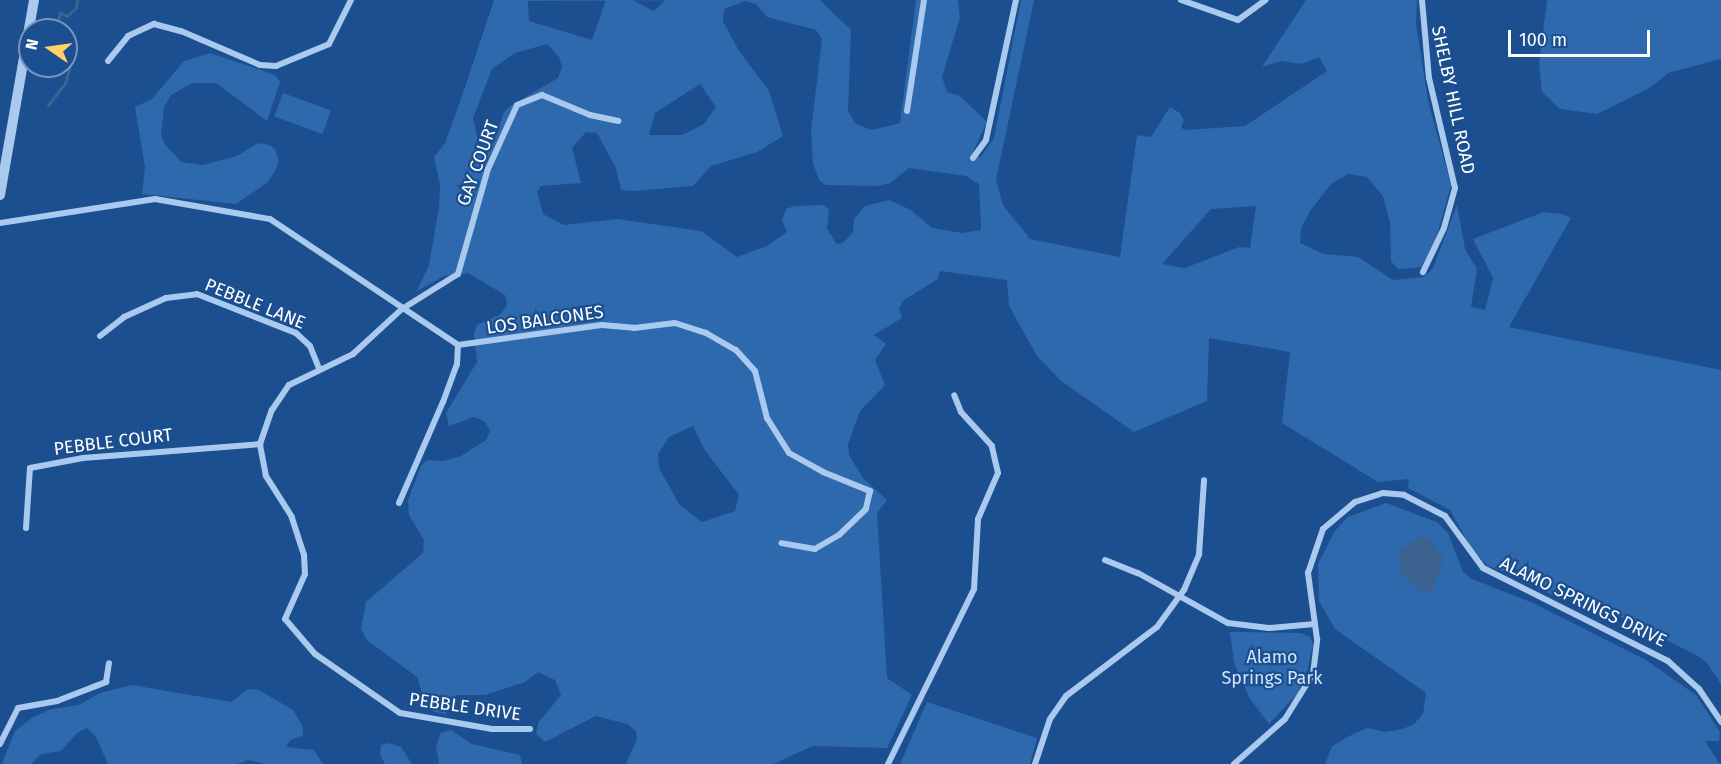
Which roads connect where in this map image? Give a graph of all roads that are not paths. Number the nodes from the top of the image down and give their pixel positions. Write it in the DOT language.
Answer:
graph roads {
  1 [pos="351,0"];
  2 [pos="924,0"];
  3 [pos="1016,0"];
  4 [pos="1181,0"];
  5 [pos="1266,0"];
  6 [pos="1422,0"];
  7 [pos="31,1"];
  8 [pos="108,61"];
  9 [pos="907,111"];
  10 [pos="618,121"];
  11 [pos="973,158"];
  12 [pos="0,195"];
  13 [pos="0,222"];
  14 [pos="1423,272"];
  15 [pos="402,309"];
  16 [pos="100,336"];
  17 [pos="458,345"];
  18 [pos="319,368"];
  19 [pos="954,395"];
  20 [pos="260,444"];
  21 [pos="1204,480"];
  22 [pos="399,503"];
  23 [pos="26,528"];
  24 [pos="782,543"];
  25 [pos="1105,560"];
  26 [pos="1179,599"];
  27 [pos="1315,624"];
  28 [pos="109,663"];
  29 [pos="1721,722"];
  30 [pos="530,729"];
  31 [pos="0,744"];
  32 [pos="888,764"];
  33 [pos="1035,764"];
  34 [pos="1234,764"];
  1 -- 8 [label="street"];
  2 -- 9 [label="street"];
  3 -- 11 [label="street"];
  4 -- 5 [label="street"];
  6 -- 14 [label="street, SHELBY HILL ROAD"];
  7 -- 12 [label="street"];
  10 -- 15 [label="street, GAY COURT"];
  13 -- 15 [label="street"];
  15 -- 17 [label="street"];
  15 -- 18 [label="street"];
  16 -- 18 [label="street, PEBBLE LANE"];
  17 -- 22 [label="street"];
  17 -- 24 [label="street, LOS BALCONES"];
  18 -- 20 [label="street"];
  19 -- 32 [label="street"];
  20 -- 23 [label="street, PEBBLE COURT"];
  20 -- 30 [label="street, PEBBLE DRIVE"];
  21 -- 26 [label="street"];
  25 -- 26 [label="street"];
  26 -- 27 [label="street"];
  26 -- 33 [label="street"];
  27 -- 29 [label="street, ALAMO SPRINGS DRIVE"];
  27 -- 34 [label="street, ALAMO SPRINGS DRIVE"];
  28 -- 31 [label="street"];
}
